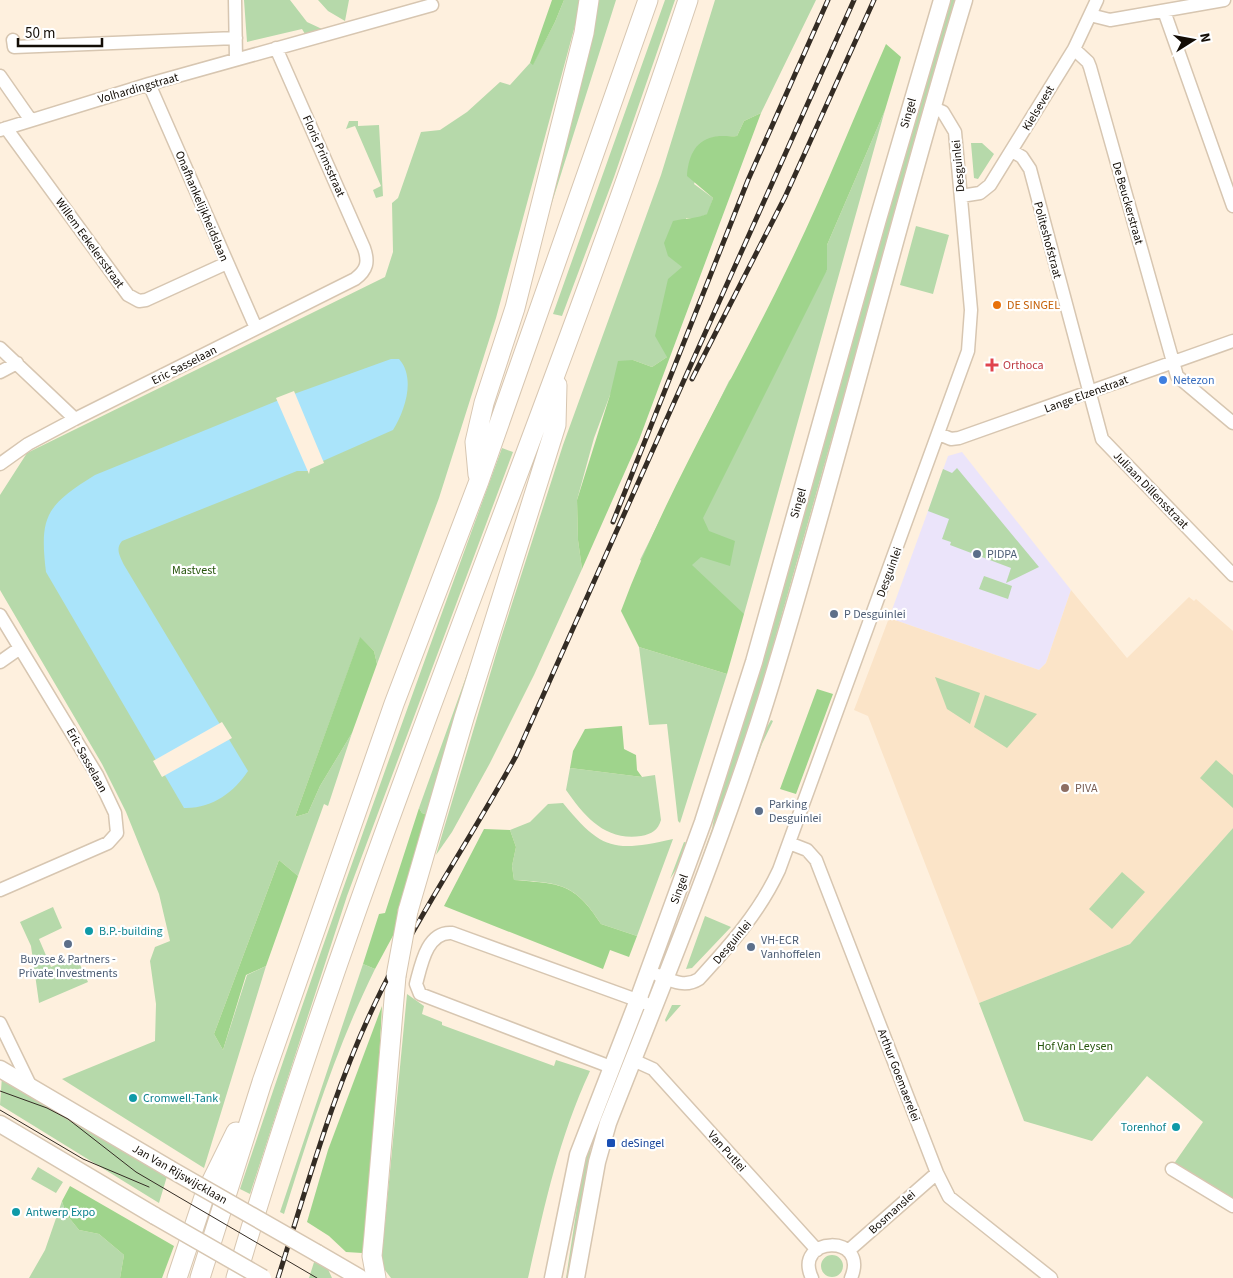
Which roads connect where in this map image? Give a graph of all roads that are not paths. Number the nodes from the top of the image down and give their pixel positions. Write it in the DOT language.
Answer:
graph roads {
  1 [pos="235,0"];
  2 [pos="590,0"];
  3 [pos="648,0"];
  4 [pos="688,0"];
  5 [pos="942,0"];
  6 [pos="964,0"];
  7 [pos="1097,0"];
  8 [pos="1224,0"];
  9 [pos="432,5"];
  10 [pos="1164,11"];
  11 [pos="1090,15"];
  12 [pos="236,38"];
  13 [pos="13,40"];
  14 [pos="276,48"];
  15 [pos="1074,49"];
  16 [pos="236,59"];
  17 [pos="0,76"];
  18 [pos="149,84"];
  19 [pos="931,107"];
  20 [pos="30,119"];
  21 [pos="3,129"];
  22 [pos="1012,151"];
  23 [pos="961,196"];
  24 [pos="1233,206"];
  25 [pos="227,263"];
  26 [pos="366,266"];
  27 [pos="256,328"];
  28 [pos="1233,341"];
  29 [pos="0,348"];
  30 [pos="1172,362"];
  31 [pos="17,364"];
  32 [pos="557,368"];
  33 [pos="0,372"];
  34 [pos="1088,393"];
  35 [pos="75,419"];
  36 [pos="1233,423"];
  37 [pos="939,434"];
  38 [pos="0,464"];
  39 [pos="479,481"];
  40 [pos="1233,575"];
  41 [pos="0,615"];
  42 [pos="20,648"];
  43 [pos="0,662"];
  44 [pos="789,843"];
  45 [pos="0,890"];
  46 [pos="649,972"];
  47 [pos="665,978"];
  48 [pos="638,1000"];
  49 [pos="654,1007"];
  50 [pos="0,1023"];
  51 [pos="633,1060"];
  52 [pos="611,1067"];
  53 [pos="0,1069"];
  54 [pos="262,1082"];
  55 [pos="31,1087"];
  56 [pos="0,1124"];
  57 [pos="1172,1169"];
  58 [pos="937,1173"];
  59 [pos="1233,1206"];
  60 [pos="817,1250"];
  61 [pos="848,1251"];
  62 [pos="177,1278"];
  63 [pos="200,1278"];
  64 [pos="236,1278"];
  65 [pos="263,1278"];
  66 [pos="360,1278"];
  67 [pos="376,1278"];
  68 [pos="553,1278"];
  69 [pos="576,1278"];
  70 [pos="812,1278"];
  71 [pos="851,1278"];
  72 [pos="1051,1278"];
  1 -- 12 [label="street"];
  2 -- 39 [label="highway"];
  3 -- 39 [label="highway"];
  4 -- 32 [label="highway"];
  5 -- 46 [label="main road, Singel"];
  6 -- 19 [label="main road, Singel"];
  7 -- 11 [label="street, Kielsevest"];
  8 -- 10 [label="street"];
  9 -- 14 [label="street, Volhardingstraat"];
  10 -- 11 [label="street"];
  10 -- 24 [label="street"];
  11 -- 15 [label="street, Kielsevest"];
  12 -- 13 [label="street"];
  12 -- 16 [label="street"];
  14 -- 16 [label="street, Volhardingstraat"];
  14 -- 26 [label="street, Floris Primsstraat"];
  15 -- 22 [label="street, Kielsevest"];
  15 -- 30 [label="street, De Beuckerstraat"];
  16 -- 18 [label="street, Volhardingstraat"];
  17 -- 20 [label="street"];
  18 -- 20 [label="street, Volhardingstraat"];
  18 -- 25 [label="street, Onafhankelijkheidslaan"];
  19 -- 23 [label="street, Desguinlei"];
  19 -- 47 [label="main road, Singel"];
  20 -- 21 [label="street, Volhardingstraat"];
  21 -- 25 [label="street, Willem Eekelersstraat"];
  22 -- 23 [label="street, Kielsevest"];
  22 -- 34 [label="street, Politeshofstraat"];
  23 -- 37 [label="street, Desguinlei"];
  25 -- 27 [label="street, Onafhankelijkheidslaan"];
  26 -- 27 [label="street, Eric Sasselaan"];
  27 -- 35 [label="street, Eric Sasselaan"];
  28 -- 30 [label="street, Lange Elzenstraat"];
  29 -- 31 [label="street"];
  30 -- 34 [label="street, Lange Elzenstraat"];
  30 -- 36 [label="street, De Beuckerstraat"];
  31 -- 33 [label="street"];
  31 -- 35 [label="street"];
  32 -- 64 [label="highway"];
  32 -- 67 [label="highway, bridge"];
  34 -- 37 [label="street, Lange Elzenstraat"];
  34 -- 40 [label="street, Juliaan Dillensstraat"];
  35 -- 38 [label="street, Eric Sasselaan"];
  37 -- 44 [label="street, Desguinlei"];
  39 -- 54 [label="highway"];
  41 -- 42 [label="street, Eric Sasselaan"];
  42 -- 43 [label="street"];
  42 -- 45 [label="street, Eric Sasselaan"];
  44 -- 47 [label="street, Desguinlei"];
  44 -- 58 [label="street, Arthur Goemaerelei"];
  46 -- 47 [label="street, Desguinlei"];
  46 -- 48 [label="main road, Singel"];
  47 -- 49 [label="main road"];
  48 -- 49 [label="street"];
  48 -- 52 [label="main road"];
  48 -- 52 [label="street"];
  49 -- 51 [label="main road"];
  50 -- 55 [label="street"];
  51 -- 60 [label="street, Van Putlei"];
  51 -- 69 [label="main road"];
  52 -- 68 [label="main road"];
  53 -- 55 [label="main road, Jan Van Rijswijcklaan"];
  54 -- 62 [label="highway"];
  54 -- 63 [label="highway"];
  55 -- 66 [label="main road, Jan Van Rijswijcklaan, bridge"];
  56 -- 65 [label="main road, bridge"];
  57 -- 59 [label="street"];
  58 -- 61 [label="street, Bosmanslei"];
  58 -- 72 [label="street, Arthur Goemaerelei"];
  60 -- 61 [label="street"];
  60 -- 70 [label="street"];
  61 -- 71 [label="street"];
}
